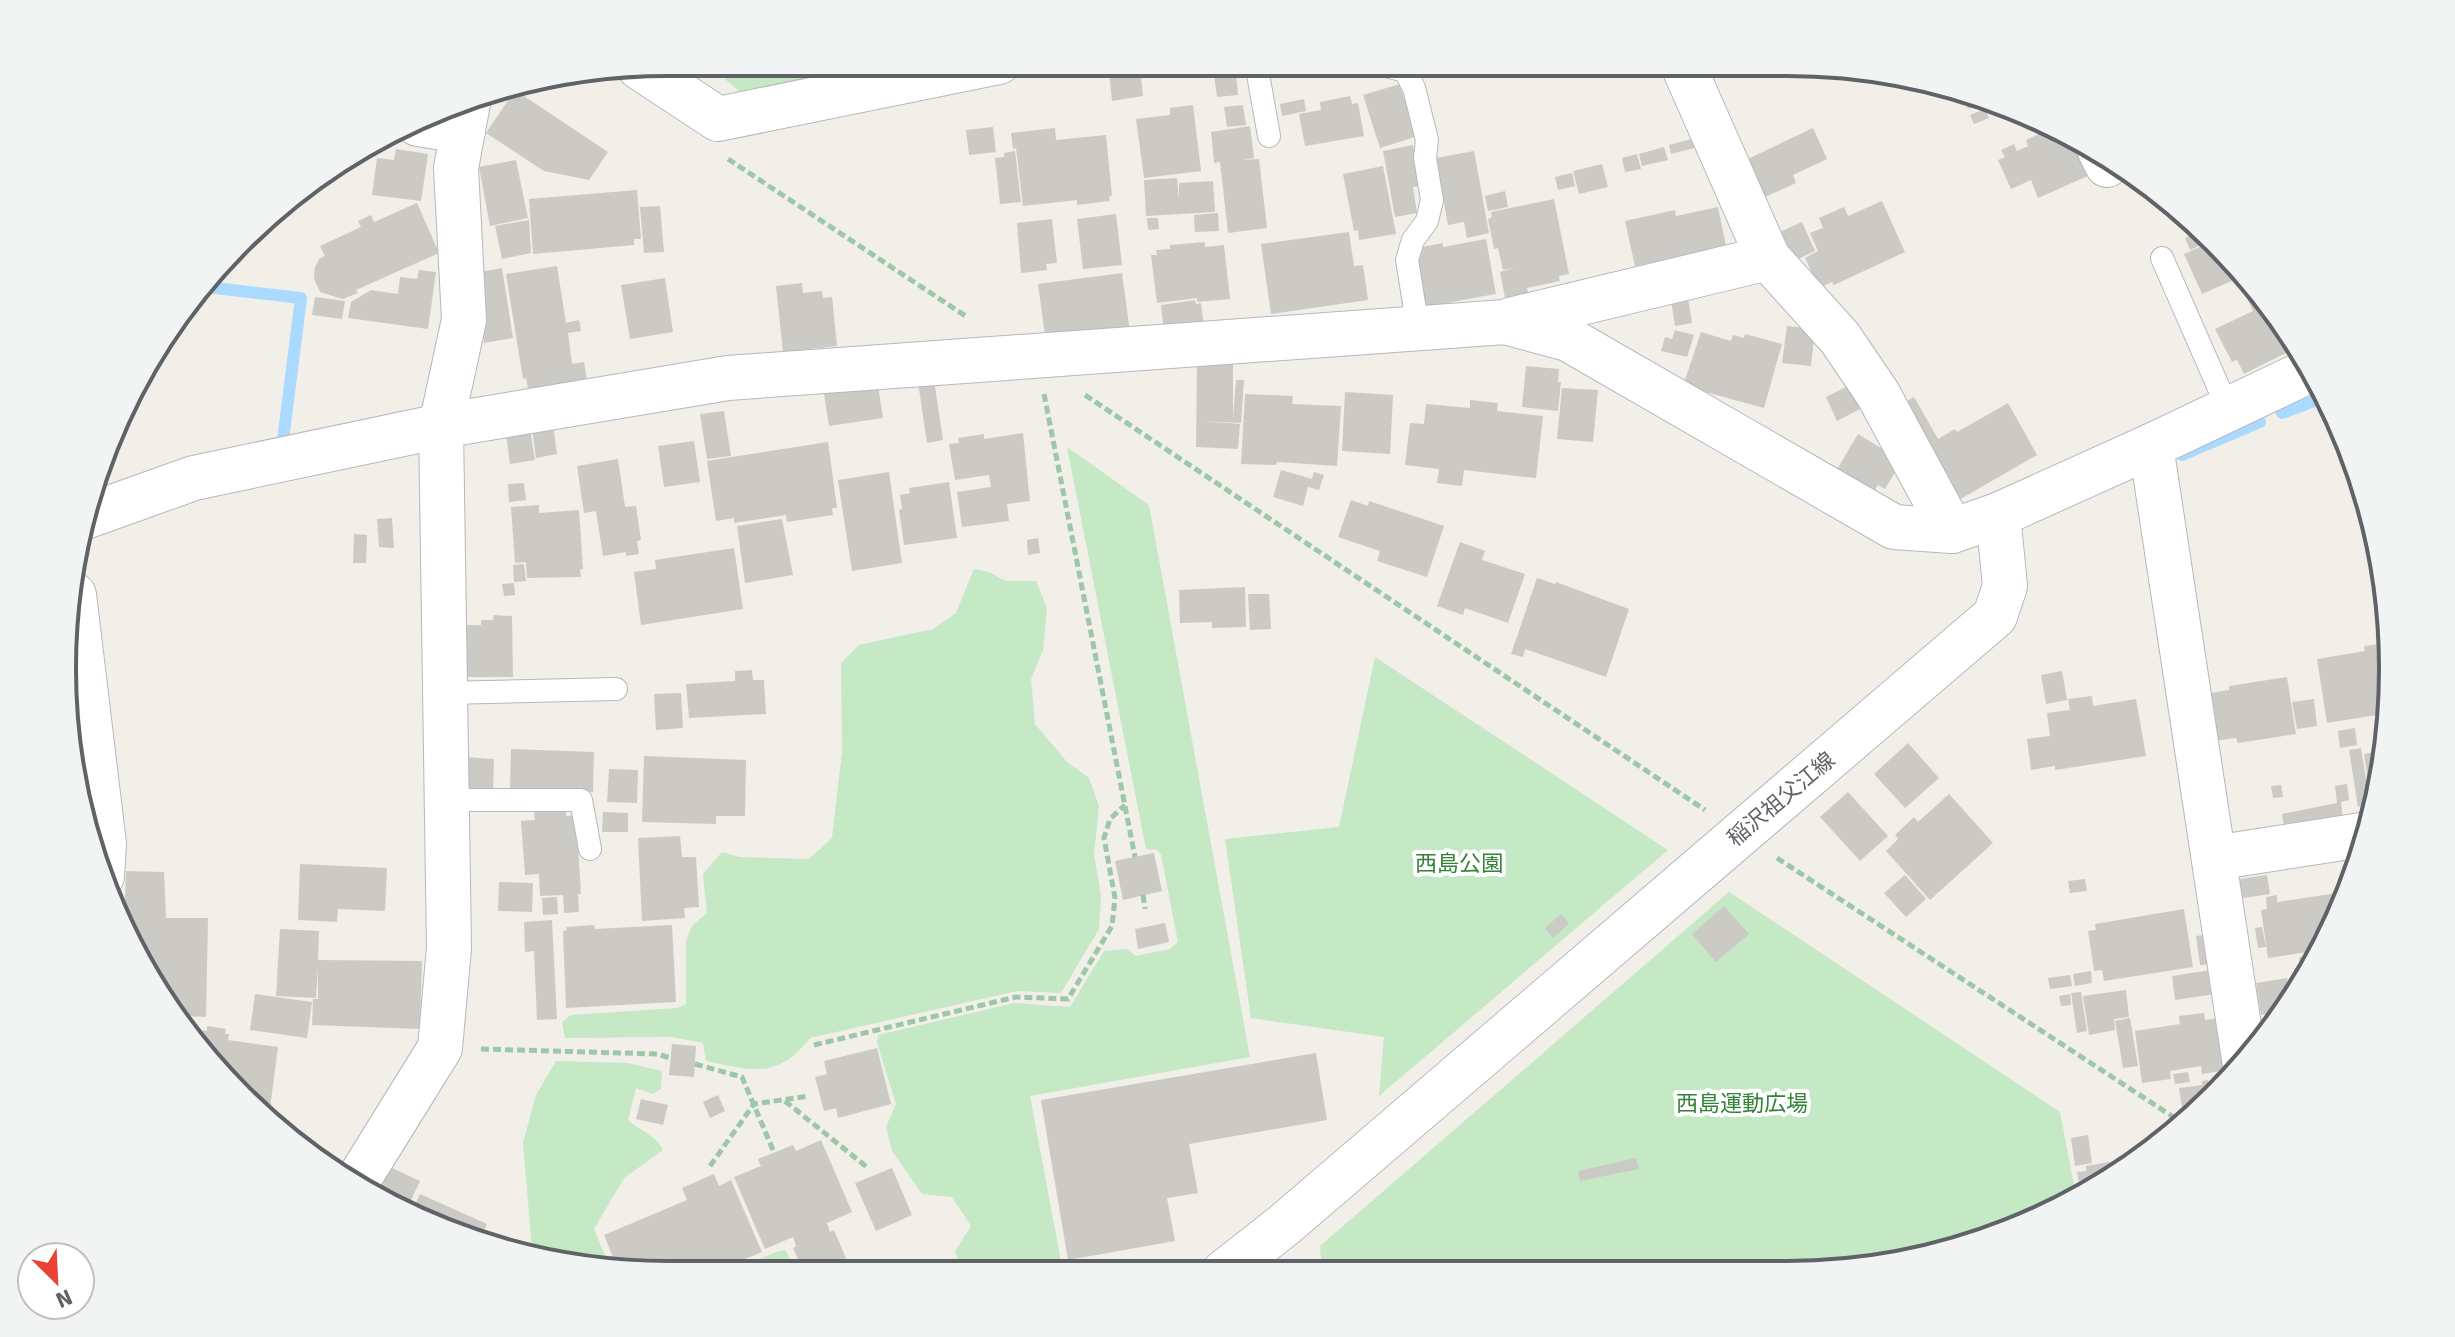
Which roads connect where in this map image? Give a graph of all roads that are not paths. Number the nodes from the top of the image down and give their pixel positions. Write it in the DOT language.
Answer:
graph roads {
  1 [pos="653,76"];
  2 [pos="930,76"];
  3 [pos="1258,76"];
  4 [pos="1408,76"];
  5 [pos="1688,76"];
  6 [pos="466,114"];
  7 [pos="1269,136"];
  8 [pos="1768,258"];
  9 [pos="2162,258"];
  10 [pos="1505,322"];
  11 [pos="1418,328"];
  12 [pos="2301,375"];
  13 [pos="2228,409"];
  14 [pos="441,426"];
  15 [pos="2151,446"];
  16 [pos="108,476"];
  17 [pos="157,489"];
  18 [pos="97,512"];
  19 [pos="1998,515"];
  20 [pos="1952,531"];
  21 [pos="78,625"];
  22 [pos="616,689"];
  23 [pos="445,693"];
  24 [pos="447,800"];
  25 [pos="2355,836"];
  26 [pos="104,848"];
  27 [pos="590,849"];
  28 [pos="2214,858"];
  29 [pos="2242,1047"];
  30 [pos="361,1175"];
  31 [pos="1238,1261"];
  1 -- 2 [label="street"];
  3 -- 7 [label="lane"];
  4 -- 11 [label="lane"];
  5 -- 8 [label="street"];
  6 -- 14 [label="street"];
  8 -- 10 [label="street"];
  8 -- 20 [label="street"];
  9 -- 13 [label="lane"];
  10 -- 11 [label="street"];
  10 -- 20 [label="street"];
  11 -- 14 [label="street"];
  12 -- 13 [label="street"];
  13 -- 15 [label="street"];
  14 -- 17 [label="street"];
  14 -- 23 [label="street"];
  15 -- 19 [label="street"];
  15 -- 28 [label="street"];
  16 -- 17 [label="street"];
  17 -- 18 [label="street"];
  19 -- 20 [label="street"];
  19 -- 31 [label="street, 稲沢祖父江線"];
  21 -- 26 [label="street"];
  22 -- 23 [label="lane"];
  23 -- 24 [label="street"];
  24 -- 27 [label="lane"];
  24 -- 30 [label="street"];
  25 -- 28 [label="street"];
  28 -- 29 [label="street"];
}
